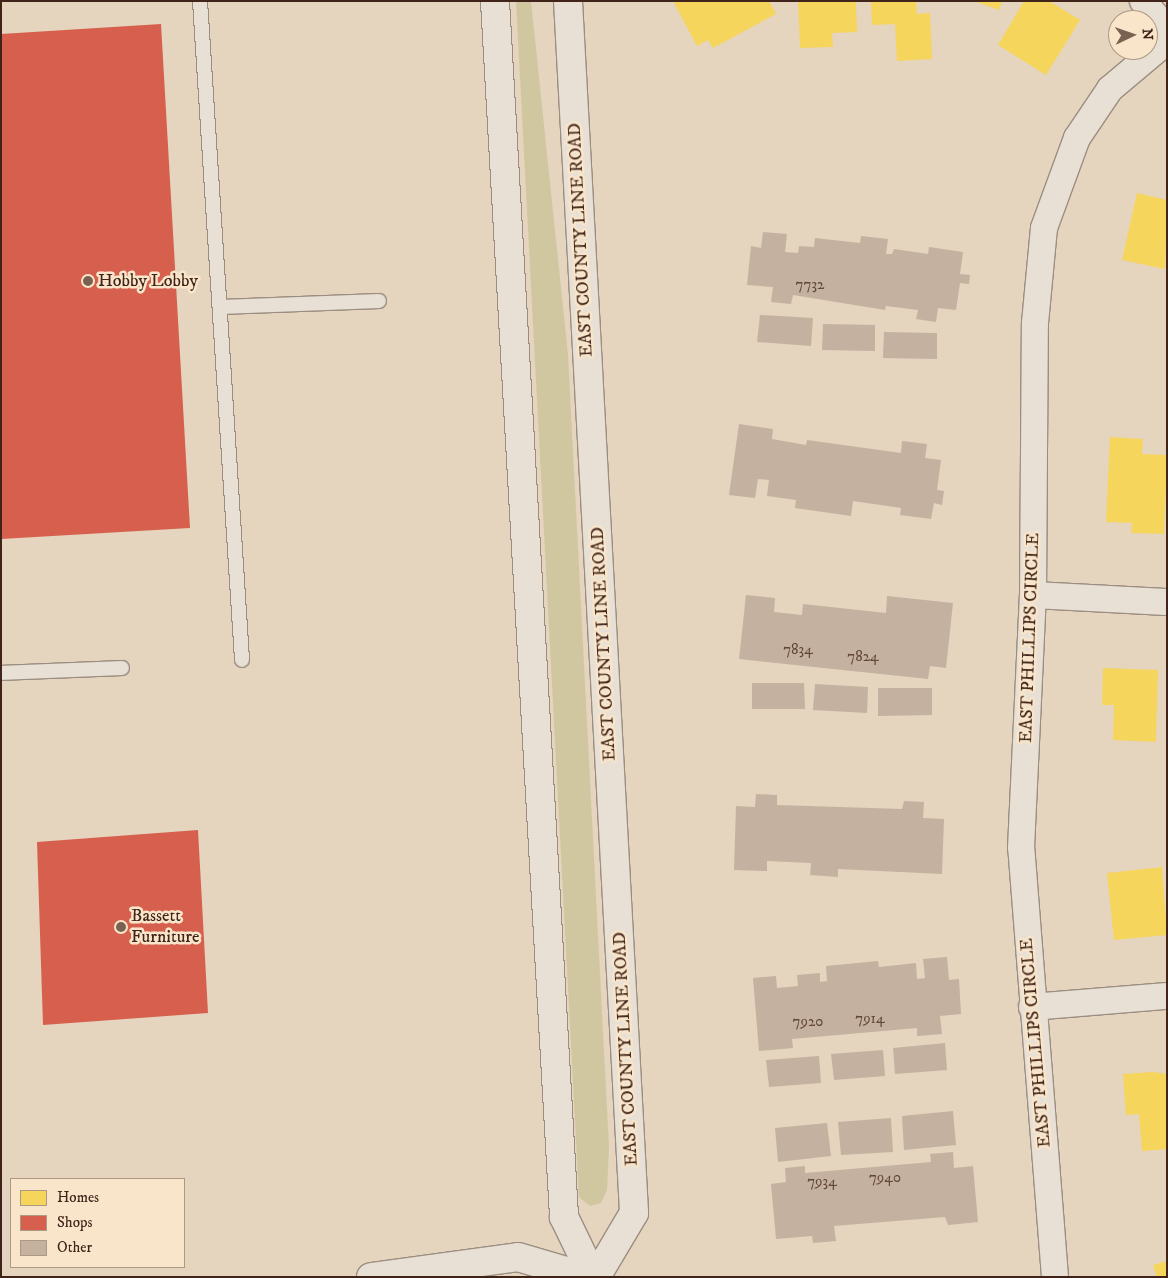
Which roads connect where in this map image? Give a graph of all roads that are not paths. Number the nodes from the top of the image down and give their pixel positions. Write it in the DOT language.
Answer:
graph roads {
  1 [pos="200,1"];
  2 [pos="495,1"];
  3 [pos="568,1"];
  4 [pos="1144,1"];
  5 [pos="1167,29"];
  6 [pos="1167,41"];
  7 [pos="379,301"];
  8 [pos="221,307"];
  9 [pos="1033,595"];
  10 [pos="1167,602"];
  11 [pos="242,660"];
  12 [pos="122,668"];
  13 [pos="1,673"];
  14 [pos="1167,996"];
  15 [pos="1032,1007"];
  16 [pos="371,1277"];
  17 [pos="586,1277"];
  18 [pos="594,1277"];
  19 [pos="1055,1277"];
  1 -- 8 [label="lane"];
  2 -- 18 [label="main road, EAST COUNTY LINE ROAD"];
  3 -- 18 [label="main road, EAST COUNTY LINE ROAD"];
  4 -- 5 [label="street"];
  6 -- 9 [label="street, EAST PHILLIPS CIRCLE"];
  7 -- 8 [label="lane"];
  8 -- 11 [label="lane"];
  9 -- 10 [label="street"];
  9 -- 15 [label="street, EAST PHILLIPS CIRCLE"];
  12 -- 13 [label="lane"];
  14 -- 15 [label="street"];
  15 -- 19 [label="street, EAST PHILLIPS CIRCLE"];
  16 -- 17 [label="main road"];
}
